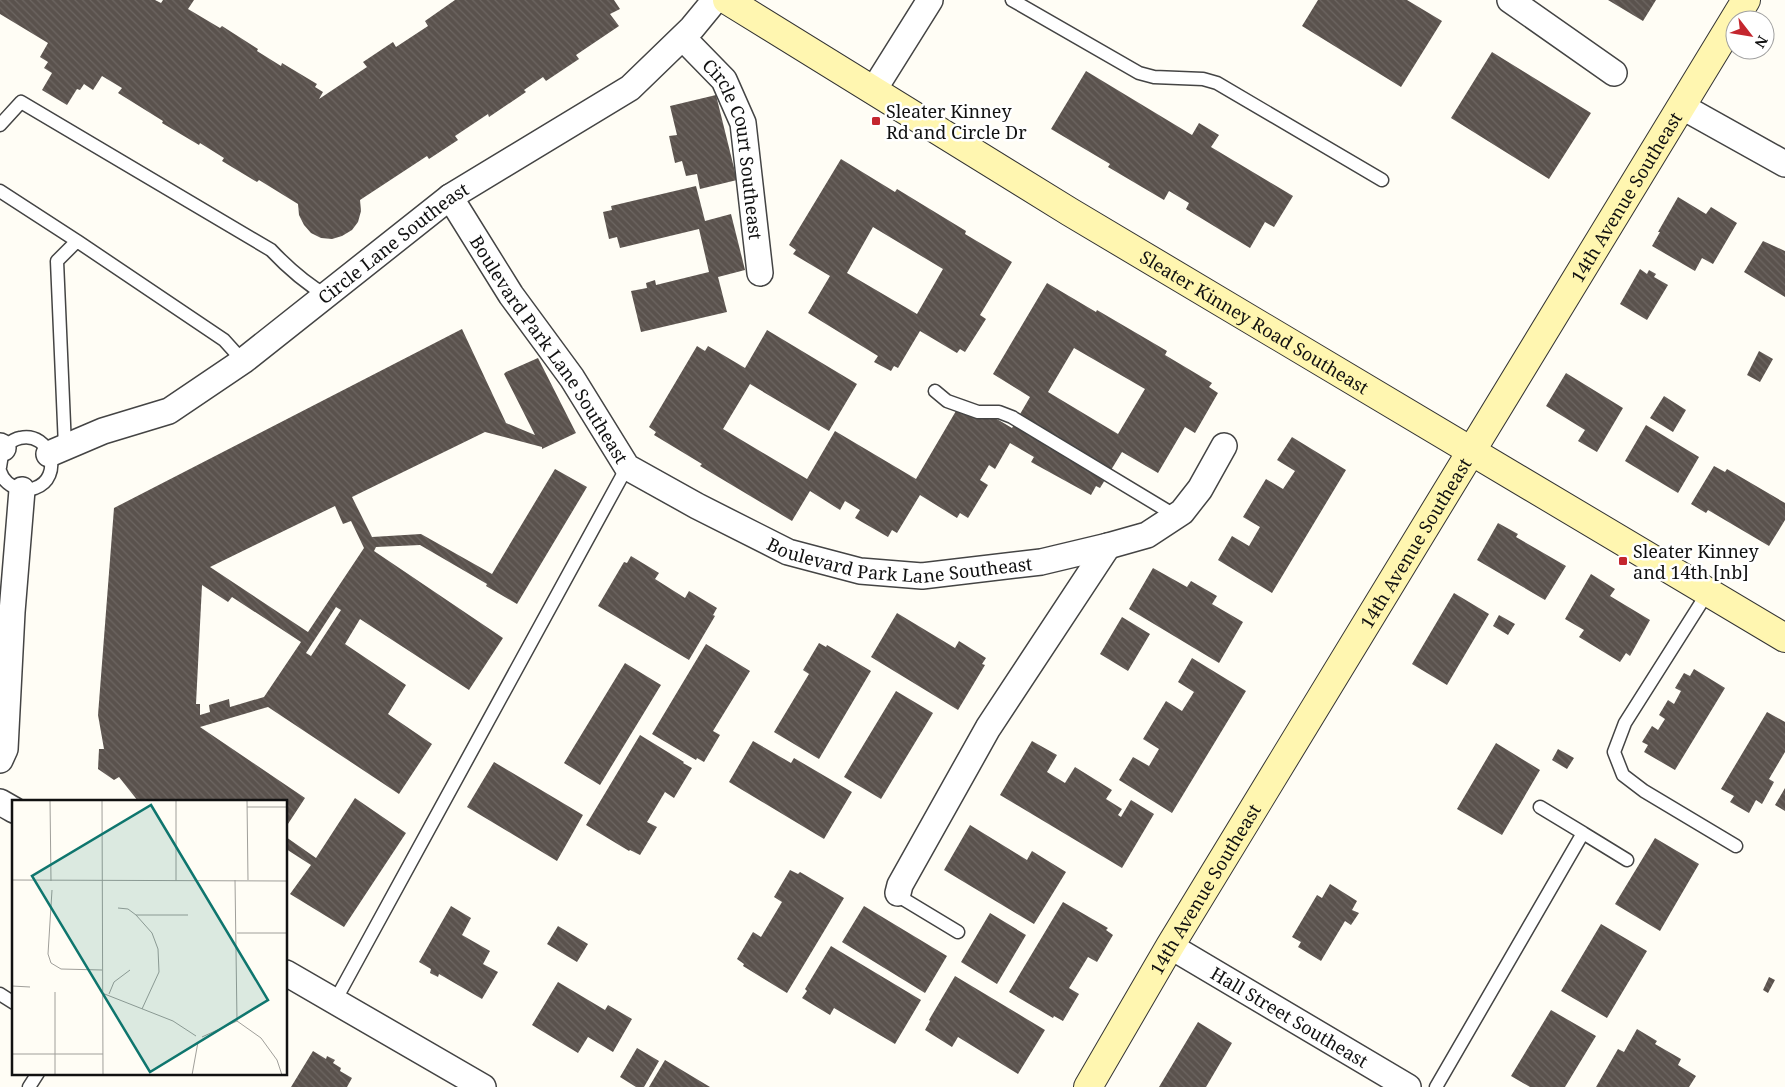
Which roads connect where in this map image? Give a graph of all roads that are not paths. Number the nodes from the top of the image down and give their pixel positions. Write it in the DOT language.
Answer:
graph roads {
  1 [pos="715,0"];
  2 [pos="727,0"];
  3 [pos="930,0"];
  4 [pos="1012,0"];
  5 [pos="1510,0"];
  6 [pos="1746,0"];
  7 [pos="683,38"];
  8 [pos="1614,73"];
  9 [pos="873,91"];
  10 [pos="1681,106"];
  11 [pos="0,125"];
  12 [pos="1785,164"];
  13 [pos="1382,180"];
  14 [pos="0,191"];
  15 [pos="450,197"];
  16 [pos="77,241"];
  17 [pos="760,273"];
  18 [pos="327,296"];
  19 [pos="244,361"];
  20 [pos="935,391"];
  21 [pos="1224,446"];
  22 [pos="1471,450"];
  23 [pos="57,451"];
  24 [pos="1,458"];
  25 [pos="627,467"];
  26 [pos="22,490"];
  27 [pos="1176,516"];
  28 [pos="1108,546"];
  29 [pos="1708,592"];
  30 [pos="1785,638"];
  31 [pos="0,760"];
  32 [pos="0,802"];
  33 [pos="1540,807"];
  34 [pos="12,809"];
  35 [pos="1583,833"];
  36 [pos="1736,846"];
  37 [pos="1628,860"];
  38 [pos="898,893"];
  39 [pos="958,932"];
  40 [pos="1170,946"];
  41 [pos="288,974"];
  42 [pos="0,994"];
  43 [pos="335,1001"];
  44 [pos="12,1003"];
  45 [pos="37,1074"];
  46 [pos="29,1087"];
  47 [pos="483,1087"];
  48 [pos="1088,1087"];
  49 [pos="1408,1087"];
  50 [pos="1436,1087"];
  1 -- 7 [label="street, Circle Lane Southeast"];
  2 -- 9 [label="street, Sleater Kinney Road Southeast"];
  3 -- 9 [label="street"];
  4 -- 13 [label="lane"];
  5 -- 8 [label="street"];
  6 -- 10 [label="street, 14th Avenue Southeast"];
  7 -- 15 [label="street, Circle Lane Southeast"];
  7 -- 17 [label="street, Circle Court Southeast"];
  9 -- 22 [label="street, Sleater Kinney Road Southeast"];
  10 -- 12 [label="street"];
  10 -- 22 [label="street, 14th Avenue Southeast"];
  11 -- 18 [label="lane"];
  14 -- 16 [label="lane"];
  15 -- 18 [label="street, Circle Lane Southeast"];
  15 -- 25 [label="street, Boulevard Park Lane Southeast"];
  16 -- 19 [label="lane"];
  16 -- 23 [label="lane"];
  18 -- 19 [label="street, Circle Lane Southeast"];
  19 -- 23 [label="street, Circle Lane Southeast"];
  20 -- 27 [label="lane"];
  21 -- 27 [label="street, Boulevard Park Lane Southeast"];
  22 -- 29 [label="street, Sleater Kinney Road Southeast"];
  22 -- 40 [label="street, 14th Avenue Southeast"];
  23 -- 24 [label="lane"];
  23 -- 26 [label="lane"];
  24 -- 26 [label="lane"];
  25 -- 28 [label="street, Boulevard Park Lane Southeast"];
  25 -- 43 [label="lane"];
  26 -- 31 [label="street"];
  27 -- 28 [label="street, Boulevard Park Lane Southeast"];
  28 -- 38 [label="street"];
  29 -- 30 [label="street, Sleater Kinney Road Southeast"];
  29 -- 36 [label="lane"];
  32 -- 34 [label="street"];
  33 -- 35 [label="lane"];
  35 -- 37 [label="lane"];
  35 -- 50 [label="lane"];
  38 -- 39 [label="lane"];
  40 -- 48 [label="street, 14th Avenue Southeast"];
  40 -- 49 [label="street, Hall Street Southeast"];
  41 -- 43 [label="street"];
  42 -- 44 [label="lane"];
  43 -- 47 [label="street"];
  45 -- 46 [label="lane"];
}
